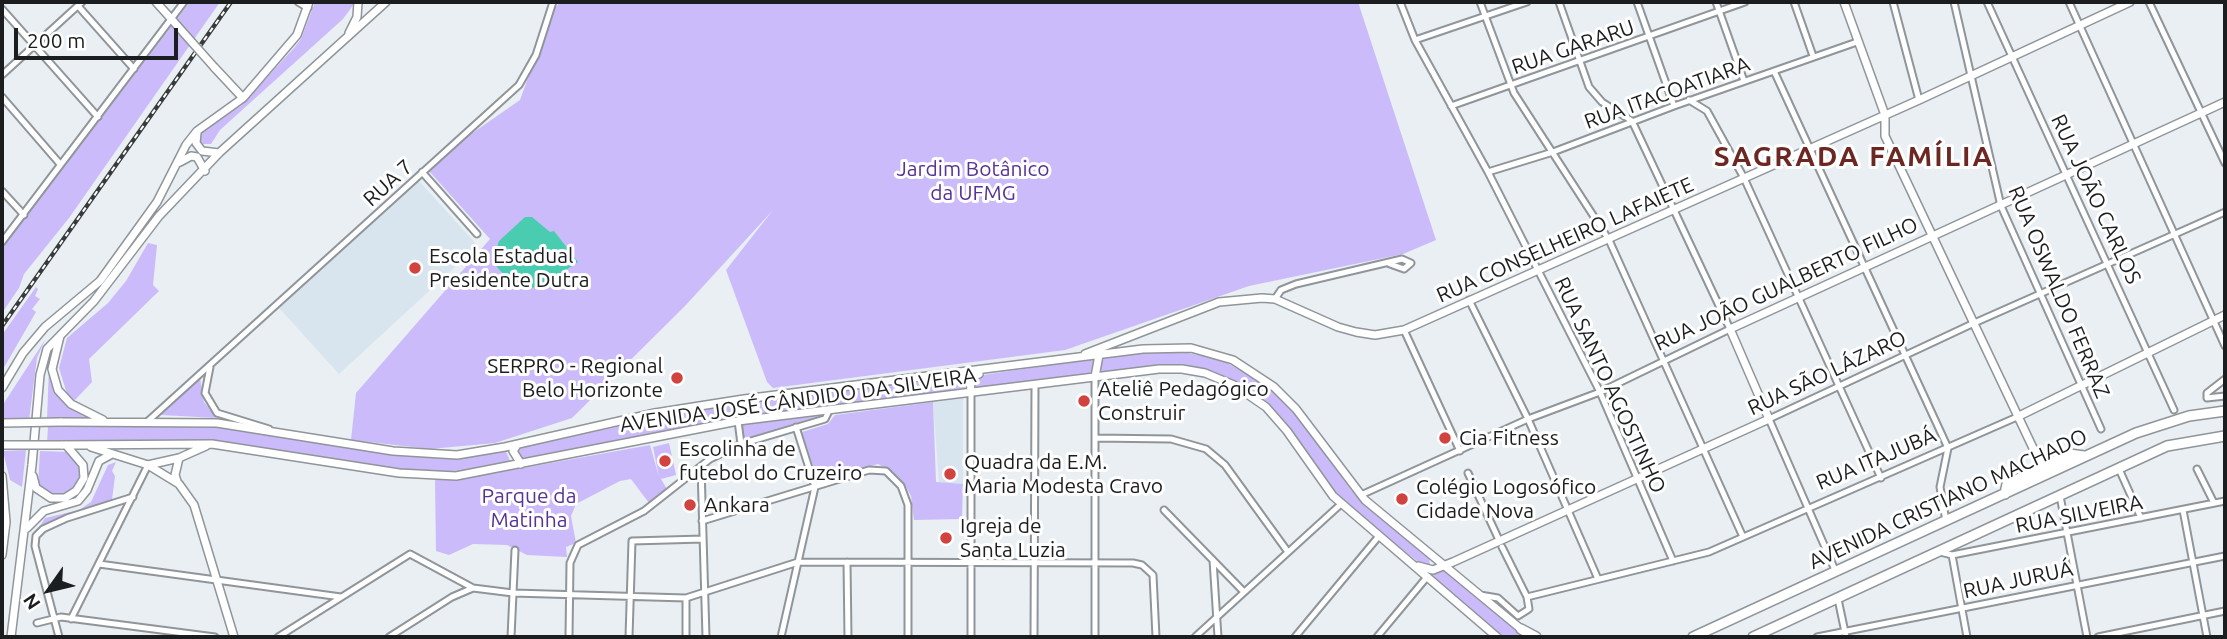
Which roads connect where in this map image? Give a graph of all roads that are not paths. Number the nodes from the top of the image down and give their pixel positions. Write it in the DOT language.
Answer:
graph roads {
  1 [pos="156,2"];
  2 [pos="184,2"];
  3 [pos="298,2"];
  4 [pos="358,2"];
  5 [pos="386,2"];
  6 [pos="553,2"];
  7 [pos="1400,2"];
  8 [pos="1480,2"];
  9 [pos="1527,2"];
  10 [pos="1559,2"];
  11 [pos="1637,2"];
  12 [pos="1716,2"];
  13 [pos="1745,2"];
  14 [pos="1794,2"];
  15 [pos="1844,2"];
  16 [pos="1893,2"];
  17 [pos="1954,2"];
  18 [pos="1987,2"];
  19 [pos="2069,2"];
  20 [pos="2130,2"];
  21 [pos="2149,2"];
  22 [pos="80,4"];
  23 [pos="308,5"];
  24 [pos="2,9"];
  25 [pos="1719,10"];
  26 [pos="1485,15"];
  27 [pos="172,20"];
  28 [pos="2080,25"];
  29 [pos="347,36"];
  30 [pos="1649,37"];
  31 [pos="1415,40"];
  32 [pos="1857,43"];
  33 [pos="34,46"];
  34 [pos="1813,56"];
  35 [pos="2013,56"];
  36 [pos="1580,60"];
  37 [pos="134,69"];
  38 [pos="1774,71"];
  39 [pos="1971,73"];
  40 [pos="2,75"];
  41 [pos="1744,81"];
  42 [pos="1510,86"];
  43 [pos="2,97"];
  44 [pos="243,98"];
  45 [pos="1689,100"];
  46 [pos="1919,100"];
  47 [pos="2225,102"];
  48 [pos="1451,106"];
  49 [pos="1674,106"];
  50 [pos="2201,113"];
  51 [pos="1885,115"];
  52 [pos="98,117"];
  53 [pos="1632,121"];
  54 [pos="197,131"];
  55 [pos="2134,143"];
  56 [pos="1811,148"];
  57 [pos="1553,152"];
  58 [pos="219,153"];
  59 [pos="180,162"];
  60 [pos="2225,163"];
  61 [pos="60,164"];
  62 [pos="205,170"];
  63 [pos="422,172"];
  64 [pos="1488,172"];
  65 [pos="2069,175"];
  66 [pos="1744,178"];
  67 [pos="2,191"];
  68 [pos="2001,206"];
  69 [pos="1675,210"];
  70 [pos="2225,212"];
  71 [pos="24,215"];
  72 [pos="477,234"];
  73 [pos="2176,234"];
  74 [pos="1931,236"];
  75 [pos="1609,240"];
  76 [pos="2,242"];
  77 [pos="1390,264"];
  78 [pos="2109,264"];
  79 [pos="1866,266"];
  80 [pos="1538,269"];
  81 [pos="2042,295"];
  82 [pos="1799,297"];
  83 [pos="1275,299"];
  84 [pos="1469,300"];
  85 [pos="2225,315"];
  86 [pos="2214,321"];
  87 [pos="1972,324"];
  88 [pos="64,328"];
  89 [pos="1730,329"];
  90 [pos="1404,330"];
  91 [pos="1109,345"];
  92 [pos="2225,346"];
  93 [pos="2151,353"];
  94 [pos="1098,356"];
  95 [pos="1905,356"];
  96 [pos="1077,358"];
  97 [pos="1663,359"];
  98 [pos="211,365"];
  99 [pos="1003,368"];
  100 [pos="199,375"];
  101 [pos="1095,377"];
  102 [pos="2225,379"];
  103 [pos="205,382"];
  104 [pos="1035,385"];
  105 [pos="1839,387"];
  106 [pos="2083,387"];
  107 [pos="2,388"];
  108 [pos="971,392"];
  109 [pos="1600,392"];
  110 [pos="2225,396"];
  111 [pos="2174,410"];
  112 [pos="829,411"];
  113 [pos="2225,411"];
  114 [pos="2017,417"];
  115 [pos="1528,419"];
  116 [pos="1769,419"];
  117 [pos="148,421"];
  118 [pos="738,421"];
  119 [pos="106,422"];
  120 [pos="2,423"];
  121 [pos="796,427"];
  122 [pos="2101,429"];
  123 [pos="272,431"];
  124 [pos="2225,436"];
  125 [pos="1095,438"];
  126 [pos="84,444"];
  127 [pos="212,444"];
  128 [pos="517,444"];
  129 [pos="741,444"];
  130 [pos="2,445"];
  131 [pos="63,445"];
  132 [pos="505,447"];
  133 [pos="1705,448"];
  134 [pos="1948,448"];
  135 [pos="1460,451"];
  136 [pos="113,454"];
  137 [pos="2084,456"];
  138 [pos="179,458"];
  139 [pos="521,464"];
  140 [pos="32,465"];
  141 [pos="148,465"];
  142 [pos="508,467"];
  143 [pos="701,467"];
  144 [pos="2042,467"];
  145 [pos="2119,469"];
  146 [pos="2197,469"];
  147 [pos="1468,473"];
  148 [pos="2,477"];
  149 [pos="1881,478"];
  150 [pos="1639,480"];
  151 [pos="179,484"];
  152 [pos="815,487"];
  153 [pos="2005,494"];
  154 [pos="1360,496"];
  155 [pos="2060,496"];
  156 [pos="133,497"];
  157 [pos="4,501"];
  158 [pos="2225,501"];
  159 [pos="2214,503"];
  160 [pos="1341,504"];
  161 [pos="1808,506"];
  162 [pos="1164,510"];
  163 [pos="1567,510"];
  164 [pos="2183,510"];
  165 [pos="2141,518"];
  166 [pos="1946,521"];
  167 [pos="4,522"];
  168 [pos="702,522"];
  169 [pos="2067,533"];
  170 [pos="24,534"];
  171 [pos="1379,536"];
  172 [pos="1744,537"];
  173 [pos="702,539"];
  174 [pos="1500,543"];
  175 [pos="515,550"];
  176 [pos="1288,552"];
  177 [pos="1940,552"];
  178 [pos="2,555"];
  179 [pos="1952,555"];
  180 [pos="2225,556"];
  181 [pos="1213,560"];
  182 [pos="1673,561"];
  183 [pos="798,562"];
  184 [pos="847,562"];
  185 [pos="1410,562"];
  186 [pos="2193,562"];
  187 [pos="972,563"];
  188 [pos="1035,563"];
  189 [pos="99,564"];
  190 [pos="908,564"];
  191 [pos="1094,564"];
  192 [pos="1444,565"];
  193 [pos="1835,570"];
  194 [pos="1427,577"];
  195 [pos="216,579"];
  196 [pos="1598,579"];
  197 [pos="2076,584"];
  198 [pos="473,588"];
  199 [pos="706,592"];
  200 [pos="1244,592"];
  201 [pos="513,593"];
  202 [pos="572,593"];
  203 [pos="1478,594"];
  204 [pos="629,596"];
  205 [pos="341,597"];
  206 [pos="1527,597"];
  207 [pos="686,598"];
  208 [pos="1838,599"];
  209 [pos="1961,608"];
  210 [pos="2225,611"];
  211 [pos="2203,615"];
  212 [pos="1218,617"];
  213 [pos="55,619"];
  214 [pos="71,619"];
  215 [pos="37,623"];
  216 [pos="1521,629"];
  217 [pos="1382,631"];
  218 [pos="1845,634"];
  219 [pos="172,635"];
  220 [pos="1755,636"];
  221 [pos="11,637"];
  222 [pos="60,637"];
  223 [pos="215,637"];
  224 [pos="234,637"];
  225 [pos="278,637"];
  226 [pos="389,637"];
  227 [pos="510,637"];
  228 [pos="569,637"];
  229 [pos="629,637"];
  230 [pos="685,637"];
  231 [pos="706,637"];
  232 [pos="781,637"];
  233 [pos="848,637"];
  234 [pos="908,637"];
  235 [pos="971,637"];
  236 [pos="1034,637"];
  237 [pos="1095,637"];
  238 [pos="1156,637"];
  239 [pos="1195,637"];
  240 [pos="1218,637"];
  241 [pos="1295,637"];
  242 [pos="1377,637"];
  243 [pos="1390,637"];
  244 [pos="1497,637"];
  245 [pos="1530,637"];
  246 [pos="1536,637"];
  247 [pos="1693,637"];
  248 [pos="1817,637"];
  249 [pos="1967,637"];
  250 [pos="2087,637"];
  251 [pos="2098,637"];
  252 [pos="2207,637"];
  1 -- 27 [label="main road"];
  2 -- 27 [label="street"];
  3 -- 23 [label="street"];
  4 -- 29 [label="main road"];
  5 -- 29 [label="main road"];
  6 -- 63 [label="street, RUA 7"];
  7 -- 31 [label="street, RUA SANTO AGOSTINHO"];
  8 -- 26 [label="street"];
  9 -- 26 [label="street"];
  10 -- 36 [label="street"];
  11 -- 30 [label="street"];
  12 -- 25 [label="street"];
  13 -- 25 [label="street, RUA GARARU"];
  14 -- 34 [label="street"];
  15 -- 32 [label="main road"];
  16 -- 46 [label="street"];
  17 -- 39 [label="street, RUA OSWALDO FERRAZ"];
  18 -- 35 [label="street, RUA JOÃO CARLOS"];
  19 -- 28 [label="street"];
  20 -- 28 [label="main road, RUA CONSELHEIRO LAFAIETE"];
  21 -- 50 [label="street"];
  22 -- 33 [label="street"];
  22 -- 37 [label="street"];
  23 -- 44 [label="main road"];
  24 -- 33 [label="street"];
  25 -- 30 [label="street, RUA GARARU"];
  25 -- 41 [label="street"];
  26 -- 31 [label="street"];
  26 -- 42 [label="street"];
  27 -- 37 [label="street"];
  27 -- 44 [label="main road, bridge"];
  28 -- 35 [label="main road, RUA CONSELHEIRO LAFAIETE"];
  28 -- 55 [label="street"];
  29 -- 58 [label="main road"];
  30 -- 36 [label="street, RUA GARARU"];
  30 -- 49 [label="street"];
  31 -- 48 [label="street, RUA SANTO AGOSTINHO"];
  32 -- 34 [label="street, RUA ITACOATIARA"];
  32 -- 51 [label="main road"];
  33 -- 40 [label="street"];
  33 -- 52 [label="street"];
  34 -- 38 [label="street, RUA ITACOATIARA"];
  35 -- 39 [label="main road, RUA CONSELHEIRO LAFAIETE"];
  35 -- 65 [label="street, RUA JOÃO CARLOS"];
  36 -- 42 [label="street, RUA GARARU"];
  36 -- 53 [label="street"];
  37 -- 52 [label="street"];
  38 -- 41 [label="street, RUA ITACOATIARA"];
  38 -- 56 [label="street"];
  39 -- 46 [label="main road, RUA CONSELHEIRO LAFAIETE"];
  39 -- 68 [label="street, RUA OSWALDO FERRAZ"];
  41 -- 45 [label="street, RUA ITACOATIARA"];
  42 -- 48 [label="street, RUA GARARU"];
  42 -- 57 [label="street"];
  43 -- 61 [label="street"];
  44 -- 54 [label="main road"];
  45 -- 49 [label="street, RUA ITACOATIARA"];
  45 -- 66 [label="street"];
  46 -- 51 [label="main road, RUA CONSELHEIRO LAFAIETE"];
  47 -- 50 [label="main road, RUA JOÃO GUALBERTO FILHO"];
  48 -- 64 [label="street, RUA SANTO AGOSTINHO"];
  49 -- 53 [label="street, RUA ITACOATIARA"];
  50 -- 55 [label="main road, RUA JOÃO GUALBERTO FILHO"];
  50 -- 60 [label="street"];
  51 -- 56 [label="main road, RUA CONSELHEIRO LAFAIETE"];
  51 -- 74 [label="main road"];
  52 -- 61 [label="street"];
  53 -- 57 [label="street, RUA ITACOATIARA"];
  53 -- 69 [label="street"];
  54 -- 58 [label="main road"];
  54 -- 59 [label="main road"];
  55 -- 65 [label="main road, RUA JOÃO GUALBERTO FILHO"];
  55 -- 73 [label="street"];
  56 -- 66 [label="main road, RUA CONSELHEIRO LAFAIETE"];
  56 -- 79 [label="street"];
  57 -- 64 [label="street, RUA ITACOATIARA"];
  57 -- 75 [label="street"];
  58 -- 62 [label="main road"];
  59 -- 62 [label="main road"];
  59 -- 107 [label="main road"];
  61 -- 71 [label="street"];
  62 -- 88 [label="main road"];
  63 -- 72 [label="street"];
  63 -- 98 [label="street, RUA 7"];
  64 -- 80 [label="street, RUA SANTO AGOSTINHO"];
  65 -- 68 [label="main road, RUA JOÃO GUALBERTO FILHO"];
  65 -- 78 [label="street, RUA JOÃO CARLOS"];
  66 -- 69 [label="main road, RUA CONSELHEIRO LAFAIETE"];
  66 -- 82 [label="street"];
  67 -- 71 [label="street"];
  68 -- 74 [label="main road, RUA JOÃO GUALBERTO FILHO"];
  68 -- 81 [label="street, RUA OSWALDO FERRAZ"];
  69 -- 75 [label="main road, RUA CONSELHEIRO LAFAIETE"];
  69 -- 89 [label="street"];
  70 -- 73 [label="street, RUA SÃO LÁZARO"];
  71 -- 76 [label="street"];
  73 -- 78 [label="street, RUA SÃO LÁZARO"];
  73 -- 86 [label="street"];
  74 -- 79 [label="main road, RUA JOÃO GUALBERTO FILHO"];
  74 -- 87 [label="main road"];
  75 -- 80 [label="main road, RUA CONSELHEIRO LAFAIETE"];
  75 -- 97 [label="street"];
  77 -- 83 [label="street"];
  78 -- 81 [label="street, RUA SÃO LÁZARO"];
  78 -- 93 [label="street, RUA JOÃO CARLOS"];
  79 -- 82 [label="main road, RUA JOÃO GUALBERTO FILHO"];
  79 -- 95 [label="street"];
  80 -- 84 [label="main road, RUA CONSELHEIRO LAFAIETE"];
  80 -- 109 [label="street, RUA SANTO AGOSTINHO"];
  81 -- 87 [label="street, RUA SÃO LÁZARO"];
  81 -- 106 [label="street, RUA OSWALDO FERRAZ"];
  82 -- 89 [label="main road, RUA JOÃO GUALBERTO FILHO"];
  82 -- 105 [label="street"];
  83 -- 90 [label="main road, RUA CONSELHEIRO LAFAIETE"];
  83 -- 91 [label="main road, RUA CONSELHEIRO LAFAIETE"];
  84 -- 90 [label="main road, RUA CONSELHEIRO LAFAIETE"];
  84 -- 115 [label="street"];
  85 -- 86 [label="main road, RUA ITAJUBÁ"];
  86 -- 92 [label="street"];
  86 -- 93 [label="main road, RUA ITAJUBÁ"];
  87 -- 95 [label="street, RUA SÃO LÁZARO"];
  87 -- 114 [label="main road"];
  88 -- 119 [label="main road"];
  88 -- 140 [label="main road"];
  89 -- 97 [label="street, RUA JOÃO GUALBERTO FILHO"];
  89 -- 116 [label="main road"];
  90 -- 135 [label="street"];
  91 -- 94 [label="main road"];
  91 -- 96 [label="main road, RUA CONSELHEIRO LAFAIETE"];
  93 -- 106 [label="main road, RUA ITAJUBÁ"];
  93 -- 111 [label="street, RUA JOÃO CARLOS"];
  94 -- 96 [label="main road, AVENIDA JOSÉ CÂNDIDO DA SILVEIRA"];
  94 -- 101 [label="main road"];
  94 -- 154 [label="main road, AVENIDA JOSÉ CÂNDIDO DA SILVEIRA"];
  95 -- 105 [label="street, RUA SÃO LÁZARO"];
  95 -- 134 [label="street"];
  96 -- 99 [label="main road, AVENIDA JOSÉ CÂNDIDO DA SILVEIRA"];
  97 -- 109 [label="street, RUA JOÃO GUALBERTO FILHO"];
  97 -- 133 [label="street"];
  98 -- 100 [label="street, RUA 7"];
  98 -- 103 [label="street, RUA 7"];
  99 -- 108 [label="main road"];
  99 -- 128 [label="main road, AVENIDA JOSÉ CÂNDIDO DA SILVEIRA"];
  100 -- 103 [label="street"];
  100 -- 117 [label="street, RUA 7"];
  101 -- 104 [label="main road, AVENIDA JOSÉ CÂNDIDO DA SILVEIRA"];
  101 -- 125 [label="street"];
  101 -- 160 [label="main road, AVENIDA JOSÉ CÂNDIDO DA SILVEIRA"];
  102 -- 110 [label="street"];
  103 -- 123 [label="street"];
  104 -- 108 [label="main road, AVENIDA JOSÉ CÂNDIDO DA SILVEIRA"];
  104 -- 188 [label="street"];
  105 -- 116 [label="street, RUA SÃO LÁZARO"];
  105 -- 149 [label="street"];
  106 -- 114 [label="main road, RUA ITAJUBÁ"];
  106 -- 122 [label="street, RUA OSWALDO FERRAZ"];
  108 -- 112 [label="main road, AVENIDA JOSÉ CÂNDIDO DA SILVEIRA"];
  108 -- 187 [label="street"];
  109 -- 115 [label="street, RUA JOÃO GUALBERTO FILHO"];
  109 -- 150 [label="street, RUA SANTO AGOSTINHO"];
  112 -- 118 [label="main road, AVENIDA JOSÉ CÂNDIDO DA SILVEIRA"];
  112 -- 121 [label="street"];
  113 -- 137 [label="highway, AVENIDA CRISTIANO MACHADO"];
  114 -- 134 [label="street, RUA ITAJUBÁ"];
  114 -- 144 [label="main road"];
  115 -- 135 [label="street, RUA JOÃO GUALBERTO FILHO"];
  115 -- 163 [label="street"];
  116 -- 133 [label="main road, RUA SÃO LÁZARO"];
  116 -- 161 [label="street"];
  117 -- 119 [label="main road, AVENIDA JOSÉ CÂNDIDO DA SILVEIRA"];
  117 -- 123 [label="main road, AVENIDA JOSÉ CÂNDIDO DA SILVEIRA"];
  118 -- 129 [label="street"];
  118 -- 139 [label="main road, AVENIDA JOSÉ CÂNDIDO DA SILVEIRA"];
  119 -- 120 [label="main road, AVENIDA JOSÉ CÂNDIDO DA SILVEIRA, bridge"];
  121 -- 129 [label="street"];
  121 -- 152 [label="street"];
  123 -- 132 [label="main road, AVENIDA JOSÉ CÂNDIDO DA SILVEIRA"];
  124 -- 145 [label="highway, AVENIDA CRISTIANO MACHADO"];
  125 -- 176 [label="street"];
  125 -- 191 [label="street"];
  126 -- 127 [label="main road, AVENIDA JOSÉ CÂNDIDO DA SILVEIRA"];
  126 -- 131 [label="main road, AVENIDA JOSÉ CÂNDIDO DA SILVEIRA"];
  126 -- 136 [label="main road"];
  127 -- 138 [label="main road"];
  127 -- 142 [label="main road, AVENIDA JOSÉ CÂNDIDO DA SILVEIRA"];
  128 -- 132 [label="main road, AVENIDA JOSÉ CÂNDIDO DA SILVEIRA"];
  128 -- 139 [label="main road"];
  129 -- 143 [label="street"];
  130 -- 131 [label="main road, AVENIDA JOSÉ CÂNDIDO DA SILVEIRA, bridge"];
  131 -- 140 [label="main road"];
  132 -- 142 [label="main road"];
  133 -- 150 [label="main road, RUA SÃO LÁZARO"];
  133 -- 172 [label="street"];
  134 -- 149 [label="street, RUA ITAJUBÁ"];
  134 -- 166 [label="street"];
  135 -- 154 [label="street, RUA JOÃO GUALBERTO FILHO"];
  136 -- 141 [label="main road"];
  136 -- 170 [label="main road"];
  137 -- 144 [label="highway"];
  137 -- 153 [label="highway, AVENIDA CRISTIANO MACHADO"];
  138 -- 141 [label="main road"];
  138 -- 151 [label="main road"];
  139 -- 142 [label="main road, AVENIDA JOSÉ CÂNDIDO DA SILVEIRA"];
  140 -- 170 [label="main road"];
  141 -- 151 [label="main road"];
  141 -- 156 [label="street"];
  143 -- 168 [label="street"];
  143 -- 202 [label="street"];
  144 -- 153 [label="highway"];
  145 -- 155 [label="highway, AVENIDA CRISTIANO MACHADO"];
  145 -- 165 [label="street"];
  146 -- 159 [label="street"];
  147 -- 174 [label="street"];
  148 -- 157 [label="main road"];
  149 -- 161 [label="street, RUA ITAJUBÁ"];
  150 -- 163 [label="main road, RUA SÃO LÁZARO"];
  150 -- 182 [label="street, RUA SANTO AGOSTINHO"];
  151 -- 195 [label="main road"];
  152 -- 168 [label="street"];
  152 -- 183 [label="street"];
  152 -- 190 [label="street"];
  153 -- 166 [label="highway, AVENIDA CRISTIANO MACHADO"];
  154 -- 192 [label="main road, AVENIDA JOSÉ CÂNDIDO DA SILVEIRA"];
  155 -- 169 [label="street"];
  155 -- 177 [label="highway, AVENIDA CRISTIANO MACHADO"];
  156 -- 189 [label="street"];
  156 -- 213 [label="street"];
  157 -- 167 [label="main road"];
  158 -- 159 [label="street, RUA SILVEIRA"];
  159 -- 164 [label="street, RUA SILVEIRA"];
  160 -- 171 [label="main road, AVENIDA JOSÉ CÂNDIDO DA SILVEIRA"];
  160 -- 176 [label="street"];
  161 -- 172 [label="street, RUA ITAJUBÁ"];
  161 -- 193 [label="street"];
  162 -- 181 [label="street"];
  163 -- 174 [label="main road, RUA SÃO LÁZARO"];
  163 -- 196 [label="street"];
  164 -- 165 [label="street, RUA SILVEIRA"];
  164 -- 186 [label="street"];
  165 -- 169 [label="street, RUA SILVEIRA"];
  166 -- 193 [label="highway, AVENIDA CRISTIANO MACHADO"];
  167 -- 178 [label="main road"];
  168 -- 173 [label="street"];
  169 -- 179 [label="street, RUA SILVEIRA"];
  169 -- 197 [label="street"];
  170 -- 221 [label="main road"];
  171 -- 185 [label="main road, AVENIDA JOSÉ CÂNDIDO DA SILVEIRA"];
  171 -- 241 [label="street"];
  172 -- 182 [label="street, RUA ITAJUBÁ"];
  173 -- 199 [label="street"];
  173 -- 204 [label="street"];
  174 -- 192 [label="main road, RUA SÃO LÁZARO"];
  174 -- 206 [label="street"];
  175 -- 201 [label="street"];
  176 -- 200 [label="street"];
  177 -- 179 [label="street, RUA SILVEIRA"];
  177 -- 208 [label="highway, AVENIDA CRISTIANO MACHADO"];
  179 -- 209 [label="street"];
  180 -- 186 [label="street, RUA JURUÁ"];
  181 -- 200 [label="street"];
  181 -- 212 [label="street"];
  182 -- 196 [label="street, RUA ITAJUBÁ"];
  183 -- 184 [label="street"];
  183 -- 199 [label="street"];
  183 -- 232 [label="street"];
  184 -- 190 [label="street"];
  184 -- 233 [label="street"];
  185 -- 192 [label="main road"];
  185 -- 194 [label="main road, AVENIDA JOSÉ CÂNDIDO DA SILVEIRA"];
  186 -- 197 [label="street, RUA JURUÁ"];
  186 -- 211 [label="street"];
  187 -- 188 [label="street"];
  187 -- 190 [label="street"];
  187 -- 235 [label="street"];
  188 -- 191 [label="street"];
  188 -- 236 [label="street"];
  189 -- 195 [label="street"];
  189 -- 214 [label="street"];
  190 -- 234 [label="street"];
  191 -- 237 [label="street"];
  191 -- 238 [label="street"];
  192 -- 203 [label="main road, AVENIDA JOSÉ CÂNDIDO DA SILVEIRA"];
  193 -- 247 [label="highway, AVENIDA CRISTIANO MACHADO"];
  194 -- 217 [label="street"];
  194 -- 244 [label="main road, AVENIDA JOSÉ CÂNDIDO DA SILVEIRA"];
  195 -- 205 [label="street"];
  195 -- 224 [label="main road"];
  196 -- 206 [label="street, RUA ITAJUBÁ"];
  197 -- 209 [label="street, RUA JURUÁ"];
  197 -- 250 [label="street"];
  198 -- 201 [label="street"];
  198 -- 205 [label="street"];
  198 -- 226 [label="street"];
  199 -- 207 [label="street"];
  199 -- 231 [label="street"];
  200 -- 212 [label="street"];
  201 -- 202 [label="street"];
  201 -- 227 [label="street"];
  202 -- 204 [label="street"];
  202 -- 228 [label="street"];
  203 -- 206 [label="street, AVENIDA JOSÉ CÂNDIDO DA SILVEIRA"];
  203 -- 216 [label="main road, AVENIDA JOSÉ CÂNDIDO DA SILVEIRA"];
  204 -- 207 [label="street"];
  204 -- 229 [label="street"];
  205 -- 225 [label="street"];
  207 -- 230 [label="street"];
  208 -- 218 [label="street"];
  208 -- 220 [label="highway, AVENIDA CRISTIANO MACHADO"];
  209 -- 218 [label="street, RUA JURUÁ"];
  209 -- 249 [label="street"];
  210 -- 211 [label="street"];
  211 -- 251 [label="street"];
  211 -- 252 [label="street"];
  212 -- 239 [label="street"];
  212 -- 240 [label="street"];
  213 -- 214 [label="street"];
  213 -- 215 [label="street"];
  213 -- 222 [label="street"];
  214 -- 219 [label="street"];
  216 -- 245 [label="highway"];
  216 -- 246 [label="highway"];
  217 -- 242 [label="street"];
  217 -- 243 [label="street"];
  218 -- 248 [label="street, RUA JURUÁ"];
  219 -- 223 [label="street"];
}
